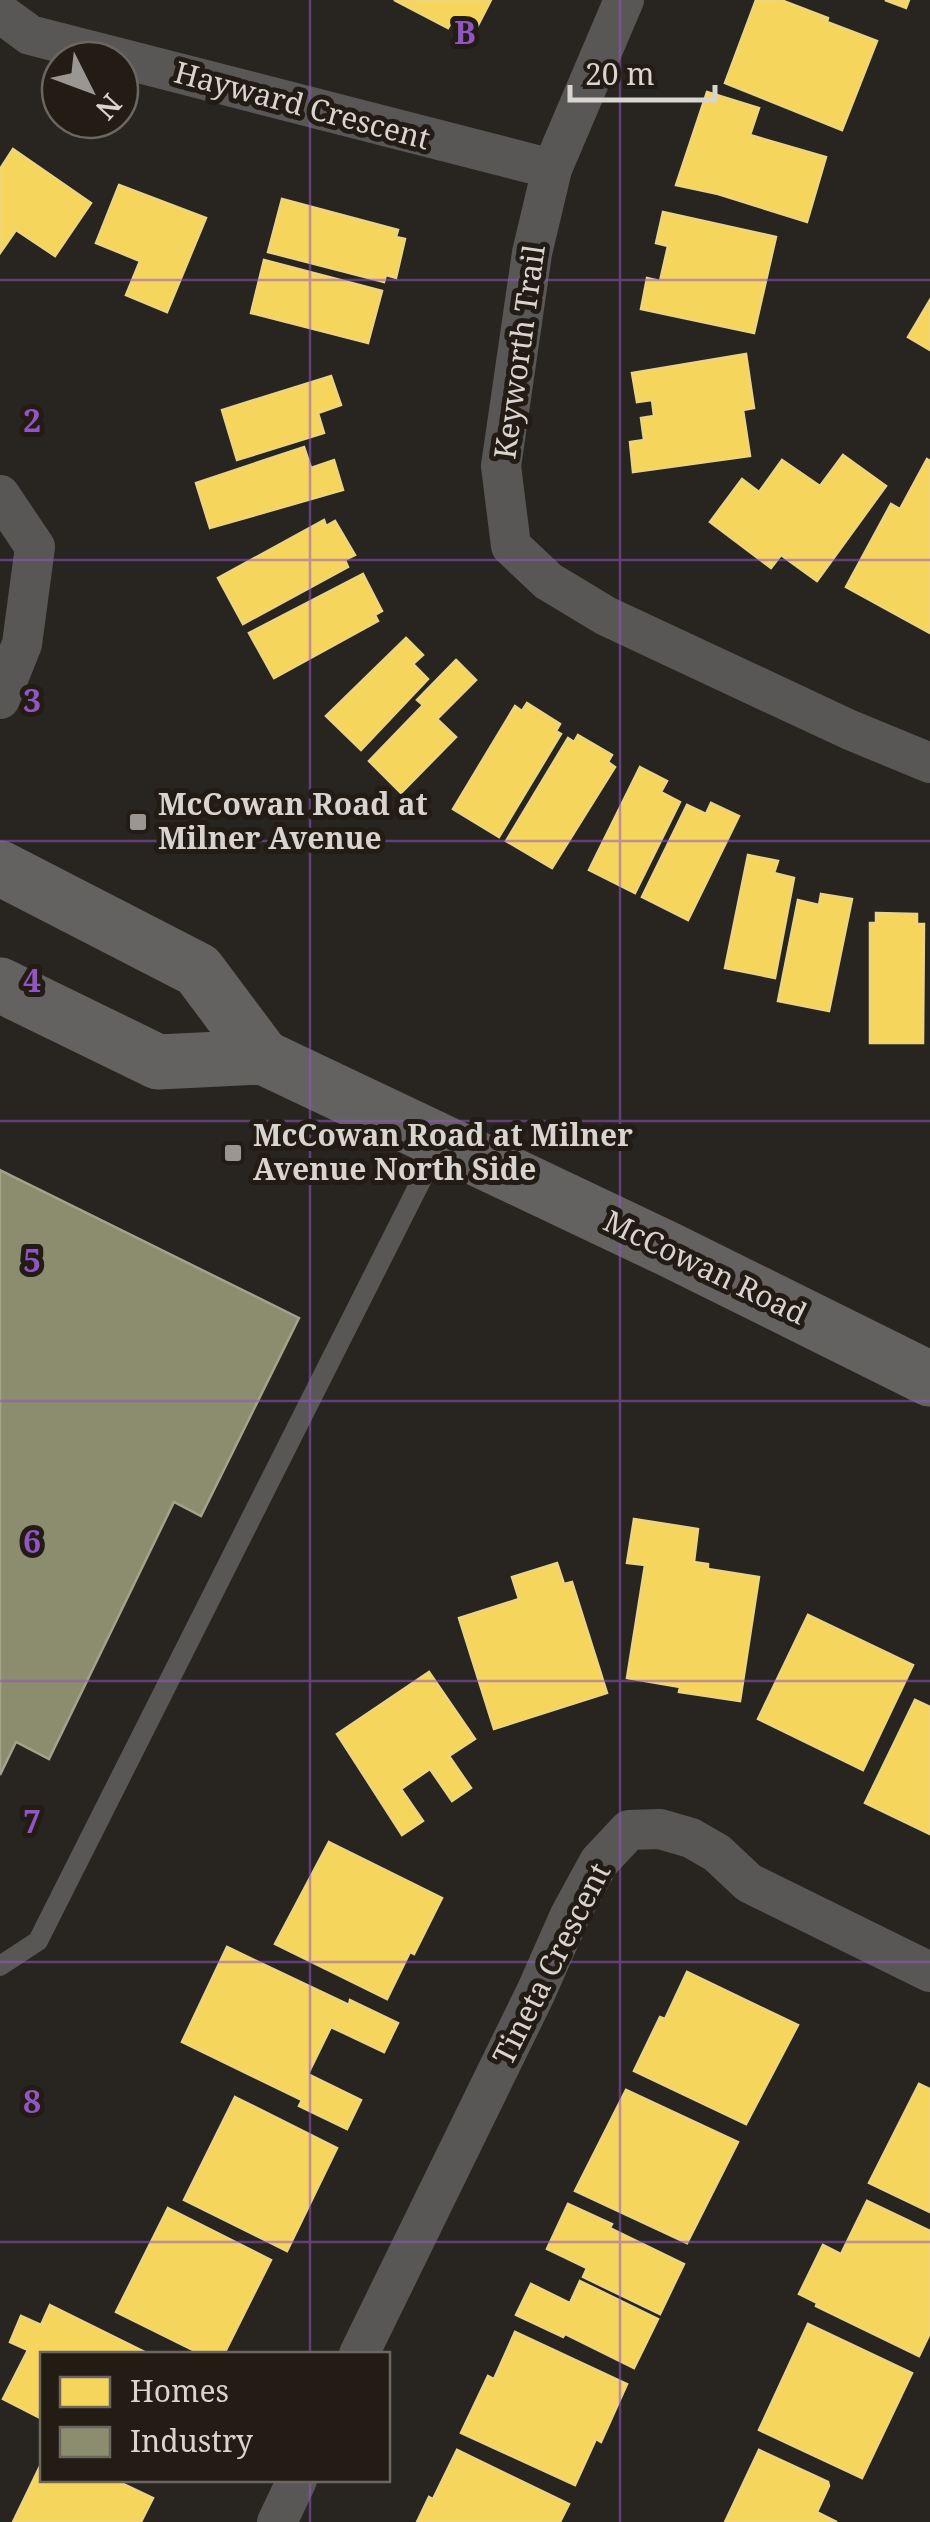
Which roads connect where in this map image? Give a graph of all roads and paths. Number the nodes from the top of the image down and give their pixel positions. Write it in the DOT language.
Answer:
graph roads {
  1 [pos="624,0"];
  2 [pos="0,12"];
  3 [pos="552,169"];
  4 [pos="0,495"];
  5 [pos="0,699"];
  6 [pos="930,763"];
  7 [pos="0,868"];
  8 [pos="0,985"];
  9 [pos="263,1058"];
  10 [pos="441,1141"];
  11 [pos="930,1378"];
  12 [pos="0,1966"];
  13 [pos="930,1972"];
  14 [pos="360,2352"];
  15 [pos="297,2482"];
  16 [pos="276,2522"];
  1 -- 3 [label="street, Keyworth Trail"];
  2 -- 3 [label="street, Hayward Crescent"];
  3 -- 6 [label="street, Keyworth Trail"];
  4 -- 5 [label="street"];
  7 -- 9 [label="main road, McCowan Road"];
  8 -- 9 [label="main road, McCowan Road"];
  9 -- 10 [label="main road, McCowan Road"];
  10 -- 11 [label="main road, McCowan Road"];
  10 -- 12 [label="lane"];
  13 -- 14 [label="street, Tineta Crescent"];
  15 -- 16 [label="street"];
}
